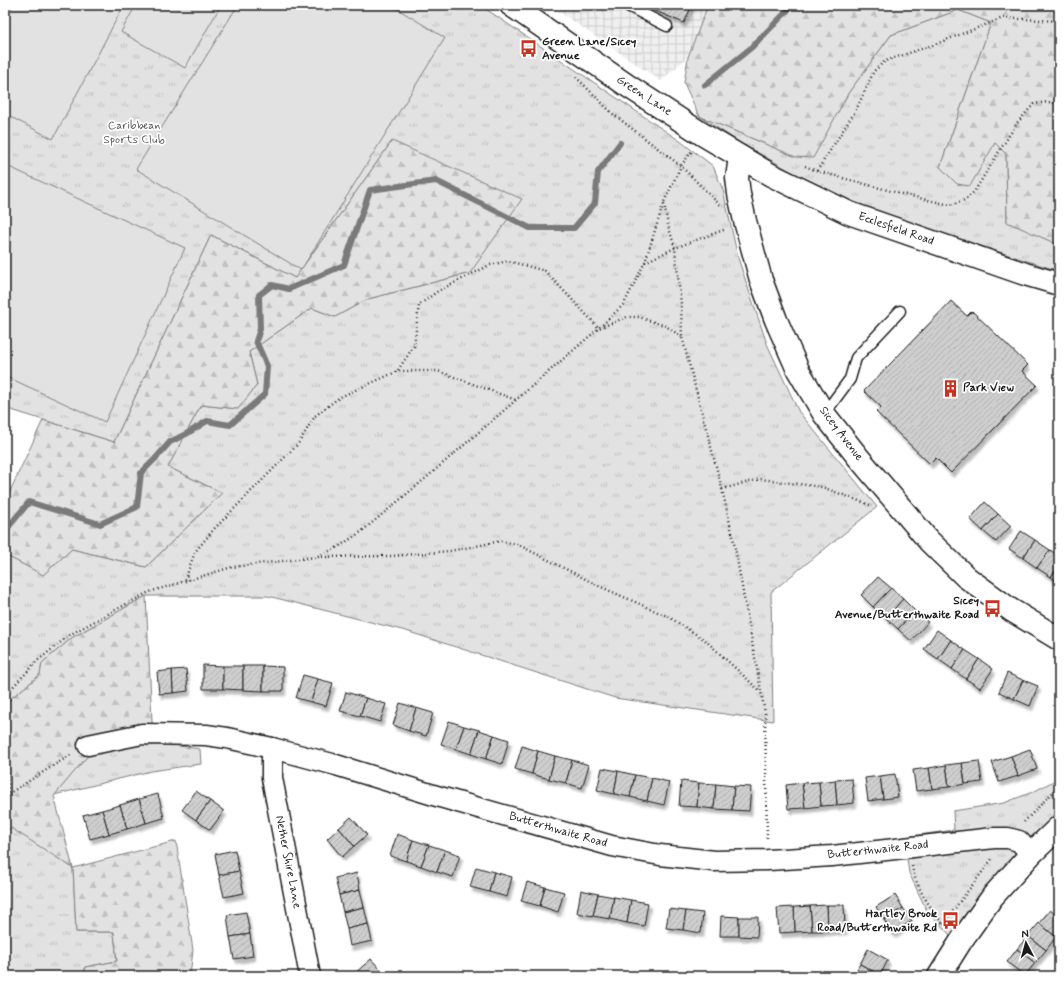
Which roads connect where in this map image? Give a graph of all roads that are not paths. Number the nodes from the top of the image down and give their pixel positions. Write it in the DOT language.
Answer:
graph roads {
  1 [pos="511,5"];
  2 [pos="626,5"];
  3 [pos="667,26"];
  4 [pos="740,157"];
  5 [pos="1059,284"];
  6 [pos="900,311"];
  7 [pos="824,414"];
  8 [pos="1059,638"];
  9 [pos="88,745"];
  10 [pos="272,748"];
  11 [pos="1059,827"];
  12 [pos="1031,854"];
  13 [pos="310,976"];
  14 [pos="939,976"];
  1 -- 4 [label="street, Green Lane"];
  2 -- 3 [label="lane"];
  4 -- 5 [label="street, Ecclesfield Road"];
  4 -- 7 [label="street, Sicey Avenue"];
  6 -- 7 [label="lane"];
  7 -- 8 [label="street, Sicey Avenue"];
  9 -- 10 [label="street, Butterthwaite Road"];
  10 -- 12 [label="street, Butterthwaite Road"];
  10 -- 13 [label="street, Nether Shire Lane"];
  11 -- 12 [label="street"];
  12 -- 14 [label="street"];
}
